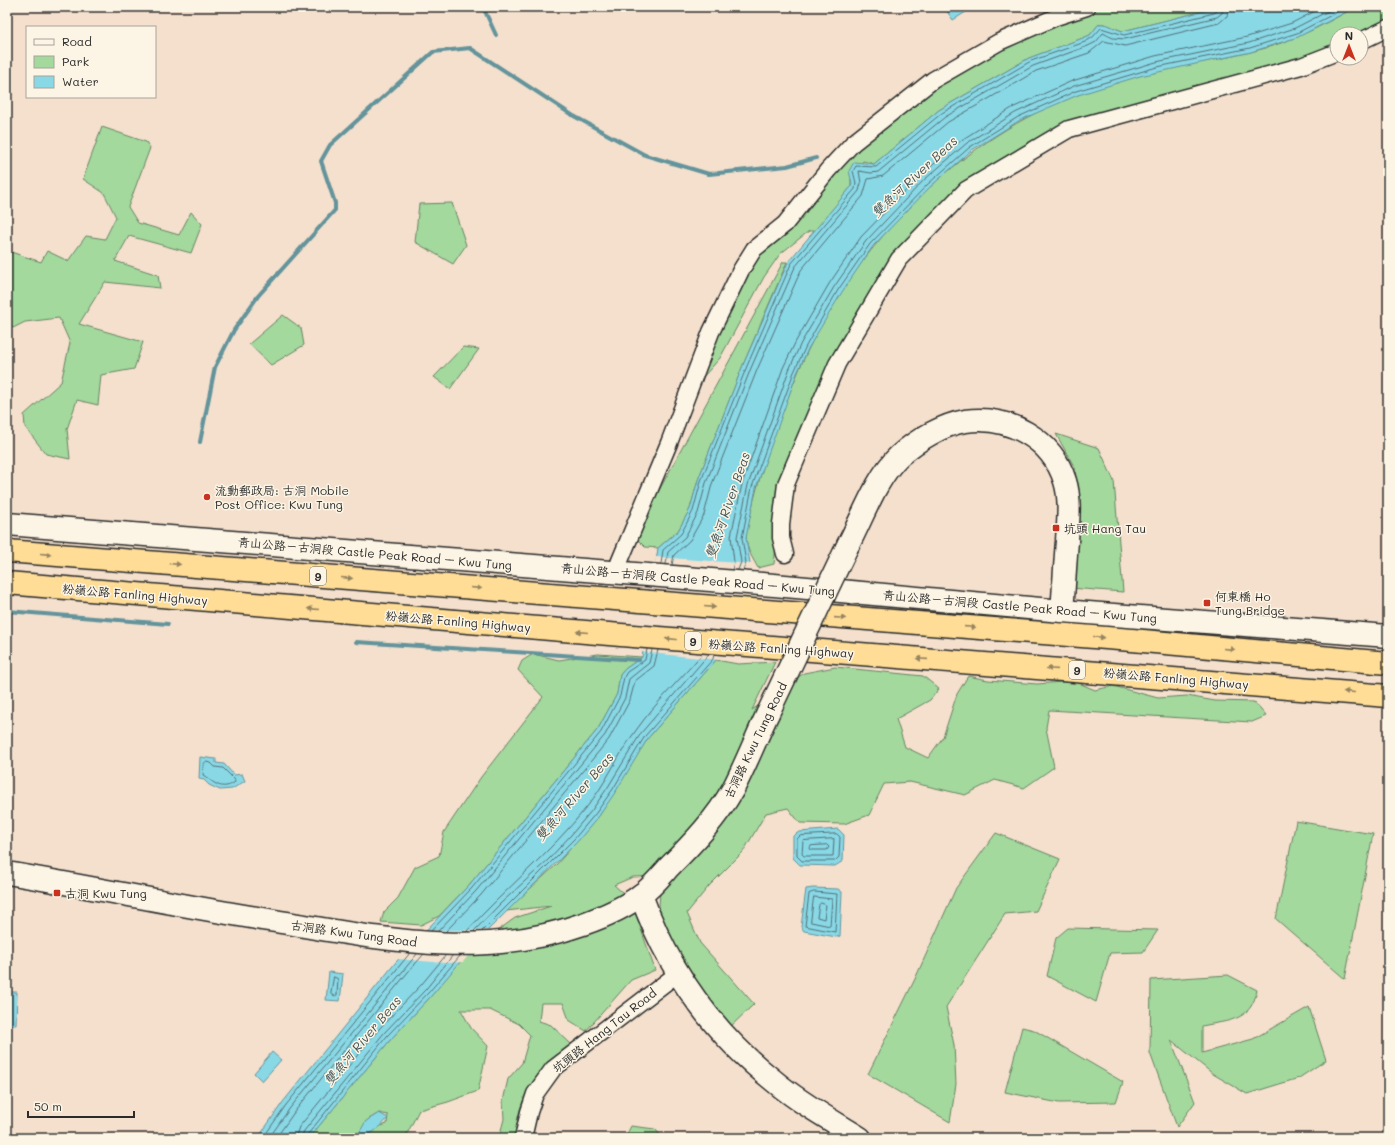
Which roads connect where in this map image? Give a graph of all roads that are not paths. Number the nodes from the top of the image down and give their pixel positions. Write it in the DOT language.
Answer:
graph roads {
  1 [pos="1087,7"];
  2 [pos="1388,28"];
  3 [pos="1369,37"];
  4 [pos="1329,55"];
  5 [pos="7,524"];
  6 [pos="7,550"];
  7 [pos="785,554"];
  8 [pos="620,573"];
  9 [pos="7,583"];
  10 [pos="1062,611"];
  11 [pos="1388,636"];
  12 [pos="1388,663"];
  13 [pos="1388,696"];
  14 [pos="7,873"];
  15 [pos="641,895"];
  16 [pos="677,974"];
  17 [pos="523,1138"];
  18 [pos="860,1138"];
  1 -- 8 [label="street"];
  2 -- 3 [label="street"];
  4 -- 7 [label="street"];
  5 -- 8 [label="street, 青山公路－古洞段 Castle Peak Road – Kwu Tung"];
  6 -- 12 [label="highway, 9, one-way"];
  8 -- 10 [label="street, 青山公路－古洞段 Castle Peak Road – Kwu Tung"];
  13 -- 9 [label="highway, 粉嶺公路 Fanling Highway / 9, one-way"];
  10 -- 11 [label="street, 青山公路－古洞段 Castle Peak Road – Kwu Tung"];
  10 -- 15 [label="street, 古洞路 Kwu Tung Road, bridge"];
  14 -- 15 [label="street, 古洞路 Kwu Tung Road"];
  15 -- 16 [label="street"];
  16 -- 17 [label="street, 坑頭路 Hang Tau Road"];
  16 -- 18 [label="street"];
}
